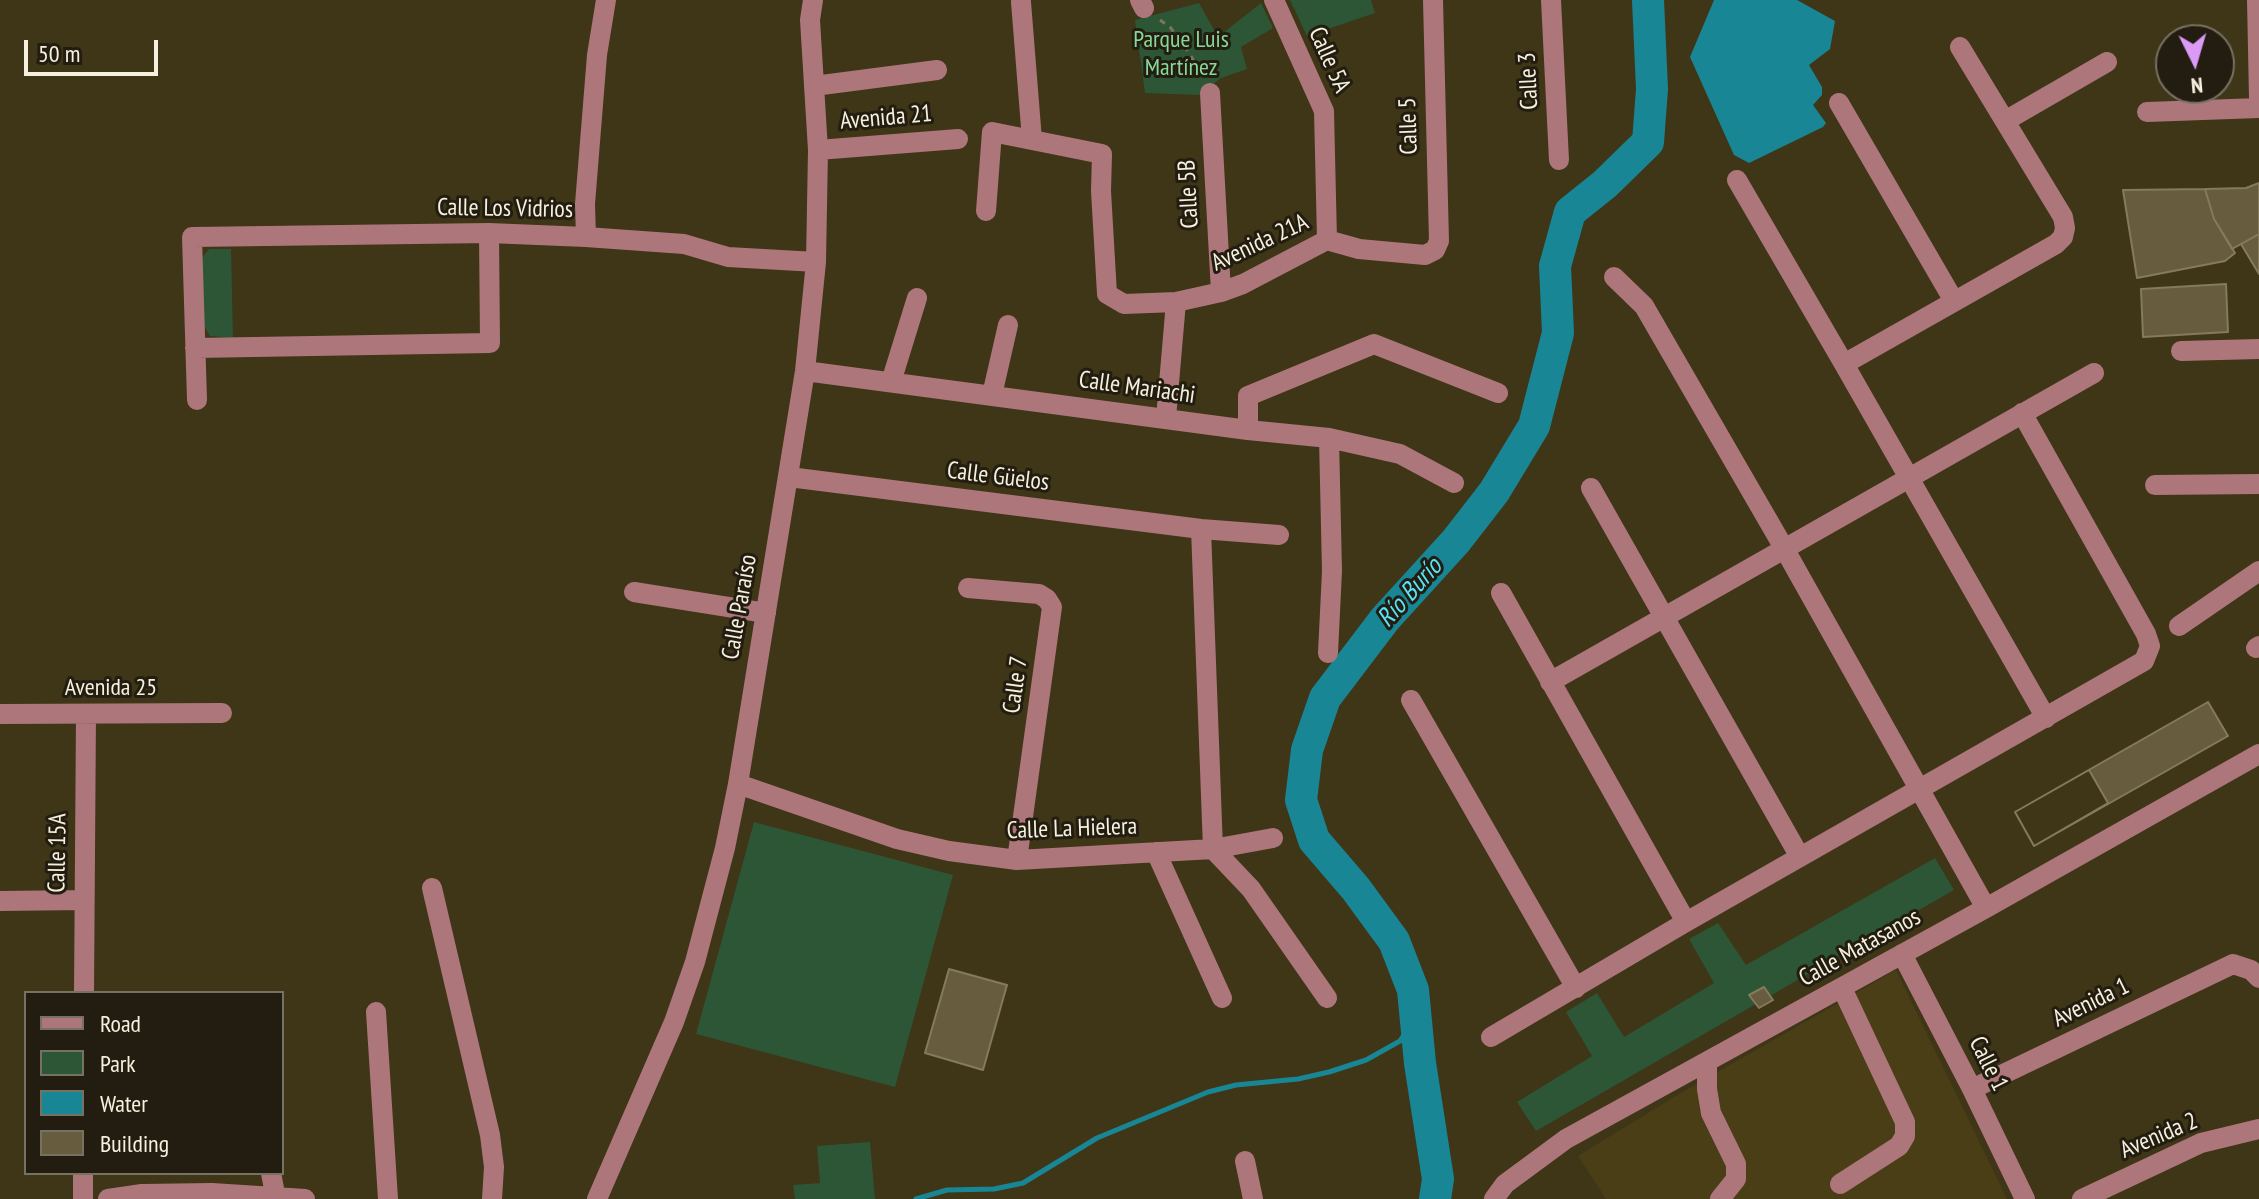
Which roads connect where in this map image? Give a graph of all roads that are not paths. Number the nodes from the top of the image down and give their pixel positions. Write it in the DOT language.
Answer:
graph roads {
  1 [pos="606,0"];
  2 [pos="813,0"];
  3 [pos="1274,0"];
  4 [pos="1433,0"];
  5 [pos="1551,0"];
  6 [pos="1021,2"];
  7 [pos="2258,2"];
  8 [pos="1960,47"];
  9 [pos="2107,62"];
  10 [pos="937,70"];
  11 [pos="814,86"];
  12 [pos="1210,93"];
  13 [pos="2259,98"];
  14 [pos="1839,103"];
  15 [pos="2259,108"];
  16 [pos="2147,112"];
  17 [pos="2005,121"];
  18 [pos="958,139"];
  19 [pos="1032,140"];
  20 [pos="818,150"];
  21 [pos="1559,160"];
  22 [pos="1737,180"];
  23 [pos="986,211"];
  24 [pos="489,233"];
  25 [pos="586,237"];
  26 [pos="1327,240"];
  27 [pos="1435,250"];
  28 [pos="816,262"];
  29 [pos="1614,277"];
  30 [pos="1221,292"];
  31 [pos="917,298"];
  32 [pos="1954,301"];
  33 [pos="1176,302"];
  34 [pos="1008,325"];
  35 [pos="195,348"];
  36 [pos="2259,349"];
  37 [pos="2181,351"];
  38 [pos="1844,364"];
  39 [pos="805,371"];
  40 [pos="2094,373"];
  41 [pos="891,382"];
  42 [pos="1498,393"];
  43 [pos="992,395"];
  44 [pos="197,400"];
  45 [pos="2022,413"];
  46 [pos="1166,418"];
  47 [pos="1248,430"];
  48 [pos="1329,438"];
  49 [pos="789,477"];
  50 [pos="1909,478"];
  51 [pos="1454,483"];
  52 [pos="2259,484"];
  53 [pos="2155,485"];
  54 [pos="1591,488"];
  55 [pos="1201,529"];
  56 [pos="1279,535"];
  57 [pos="1784,548"];
  58 [pos="2259,571"];
  59 [pos="968,588"];
  60 [pos="634,592"];
  61 [pos="1501,593"];
  62 [pos="766,613"];
  63 [pos="1663,616"];
  64 [pos="2179,626"];
  65 [pos="1328,653"];
  66 [pos="1550,682"];
  67 [pos="1411,700"];
  68 [pos="222,713"];
  69 [pos="0,714"];
  70 [pos="86,714"];
  71 [pos="2046,718"];
  72 [pos="2259,754"];
  73 [pos="738,784"];
  74 [pos="1921,790"];
  75 [pos="1273,838"];
  76 [pos="1213,849"];
  77 [pos="1156,852"];
  78 [pos="1800,857"];
  79 [pos="1017,860"];
  80 [pos="432,888"];
  81 [pos="84,900"];
  82 [pos="0,901"];
  83 [pos="1986,908"];
  84 [pos="1686,922"];
  85 [pos="1902,954"];
  86 [pos="2259,978"];
  87 [pos="1576,988"];
  88 [pos="1842,988"];
  89 [pos="84,991"];
  90 [pos="1222,998"];
  91 [pos="1327,998"];
  92 [pos="376,1012"];
  93 [pos="1491,1037"];
  94 [pos="1707,1063"];
  95 [pos="1972,1089"];
  96 [pos="2259,1129"];
  97 [pos="1245,1161"];
  98 [pos="83,1175"];
  99 [pos="271,1175"];
  100 [pos="212,1183"];
  101 [pos="1840,1184"];
  102 [pos="143,1196"];
  103 [pos="276,1198"];
  104 [pos="83,1199"];
  105 [pos="108,1199"];
  106 [pos="305,1199"];
  107 [pos="388,1199"];
  108 [pos="492,1199"];
  109 [pos="597,1199"];
  110 [pos="1253,1199"];
  111 [pos="1494,1199"];
  112 [pos="1720,1199"];
  113 [pos="2025,1199"];
  114 [pos="2082,1199"];
  1 -- 25 [label="street"];
  2 -- 11 [label="street, Calle Paraíso"];
  3 -- 26 [label="street, Calle 5A"];
  4 -- 27 [label="street, Calle 5"];
  5 -- 21 [label="street, Calle 3"];
  6 -- 19 [label="street"];
  7 -- 13 [label="street"];
  8 -- 17 [label="street"];
  9 -- 17 [label="street"];
  10 -- 11 [label="street"];
  11 -- 20 [label="street, Calle Paraíso"];
  12 -- 30 [label="street, Calle 5B"];
  14 -- 32 [label="street"];
  15 -- 16 [label="street"];
  17 -- 32 [label="street"];
  18 -- 20 [label="street, Avenida 21"];
  19 -- 23 [label="street"];
  19 -- 33 [label="street, Avenida 21A"];
  20 -- 28 [label="street, Calle Paraíso"];
  22 -- 38 [label="street"];
  24 -- 25 [label="street, Calle Los Vidrios"];
  24 -- 35 [label="street"];
  24 -- 35 [label="street, Calle Los Vidrios"];
  25 -- 28 [label="street, Calle Los Vidrios"];
  26 -- 27 [label="street, Avenida 21A"];
  26 -- 30 [label="street, Avenida 21A"];
  28 -- 39 [label="street, Calle Paraíso"];
  29 -- 57 [label="street"];
  30 -- 33 [label="street, Avenida 21A"];
  31 -- 41 [label="street"];
  32 -- 38 [label="street"];
  33 -- 46 [label="street"];
  34 -- 43 [label="street"];
  35 -- 44 [label="street"];
  36 -- 37 [label="street"];
  38 -- 50 [label="street"];
  39 -- 41 [label="street, Calle Mariachi"];
  39 -- 49 [label="street, Calle Paraíso"];
  40 -- 45 [label="street"];
  41 -- 43 [label="street, Calle Mariachi"];
  42 -- 47 [label="street"];
  43 -- 46 [label="street, Calle Mariachi"];
  45 -- 50 [label="street"];
  45 -- 71 [label="street"];
  46 -- 47 [label="street, Calle Mariachi"];
  47 -- 48 [label="street, Calle Mariachi"];
  48 -- 51 [label="street, Calle Mariachi"];
  48 -- 65 [label="street"];
  49 -- 55 [label="street, Calle Güelos"];
  49 -- 62 [label="street, Calle Paraíso"];
  50 -- 57 [label="street"];
  50 -- 71 [label="street"];
  52 -- 53 [label="street"];
  54 -- 63 [label="street"];
  55 -- 56 [label="street, Calle Güelos"];
  55 -- 76 [label="street"];
  57 -- 63 [label="street"];
  57 -- 74 [label="street"];
  58 -- 64 [label="street"];
  59 -- 79 [label="street, Calle 7"];
  60 -- 62 [label="street"];
  61 -- 66 [label="street"];
  62 -- 73 [label="street, Calle Paraíso"];
  63 -- 66 [label="street"];
  63 -- 78 [label="street"];
  66 -- 84 [label="street"];
  67 -- 87 [label="street"];
  68 -- 70 [label="street, Avenida 25"];
  69 -- 70 [label="street, Avenida 25"];
  70 -- 81 [label="street, Calle 15A"];
  71 -- 74 [label="street"];
  72 -- 83 [label="street, Calle Matasanos"];
  73 -- 79 [label="street, Calle La Hielera"];
  73 -- 109 [label="street, Calle Paraíso"];
  74 -- 78 [label="street"];
  74 -- 83 [label="street"];
  75 -- 76 [label="street, Calle La Hielera"];
  76 -- 77 [label="street, Calle La Hielera"];
  76 -- 91 [label="street"];
  77 -- 79 [label="street, Calle La Hielera"];
  77 -- 90 [label="street"];
  78 -- 84 [label="street"];
  80 -- 108 [label="street"];
  81 -- 82 [label="street"];
  81 -- 89 [label="street, Calle 15A"];
  83 -- 85 [label="street, Calle Matasanos"];
  84 -- 87 [label="street"];
  85 -- 88 [label="street, Calle Matasanos"];
  85 -- 95 [label="street, Calle 1"];
  86 -- 95 [label="street, Avenida 1"];
  87 -- 93 [label="street"];
  88 -- 94 [label="street, Calle Matasanos"];
  88 -- 101 [label="street"];
  92 -- 107 [label="street"];
  94 -- 111 [label="street, Calle Matasanos"];
  94 -- 112 [label="street"];
  95 -- 113 [label="street, Calle 1"];
  96 -- 114 [label="street, Avenida 2"];
  97 -- 110 [label="street"];
  98 -- 104 [label="street"];
  99 -- 103 [label="street"];
  100 -- 102 [label="street"];
  100 -- 103 [label="street"];
  102 -- 105 [label="street"];
  103 -- 106 [label="street"];
}
